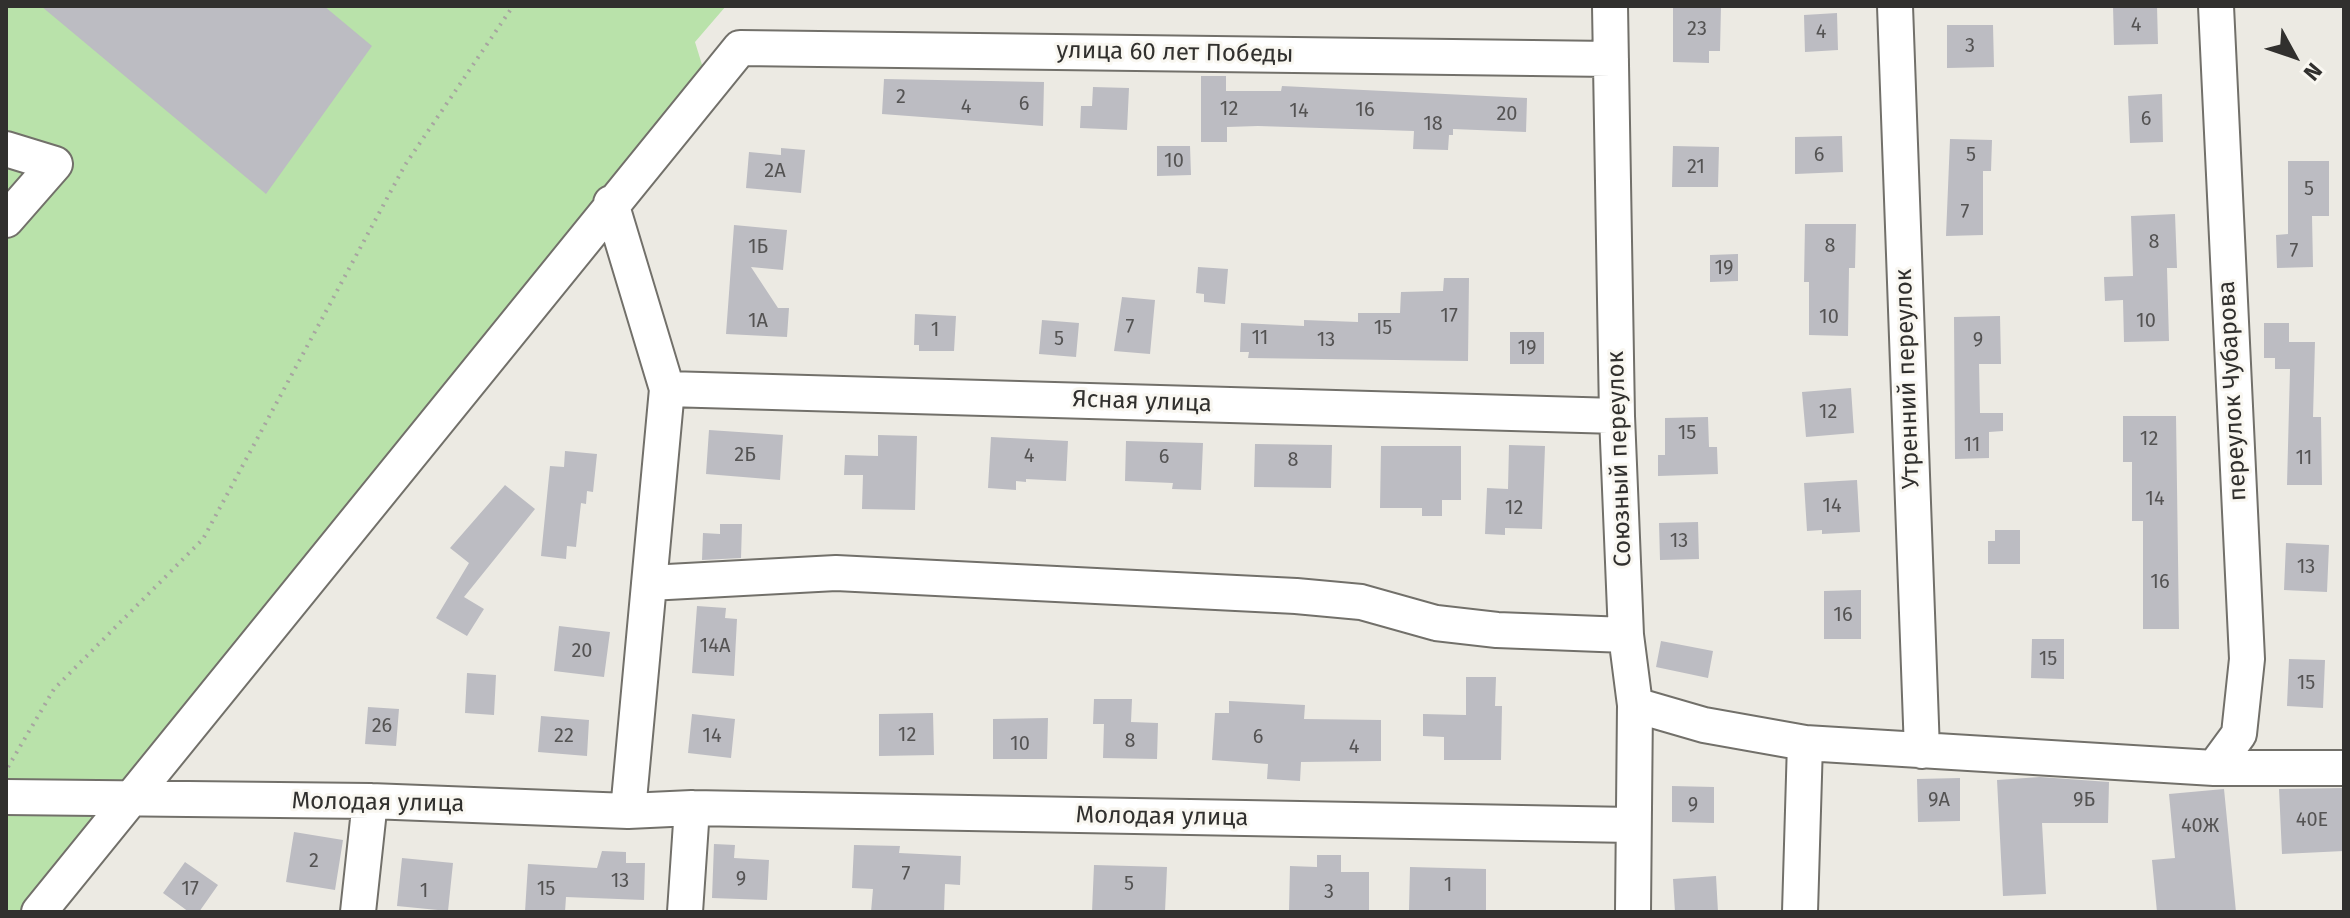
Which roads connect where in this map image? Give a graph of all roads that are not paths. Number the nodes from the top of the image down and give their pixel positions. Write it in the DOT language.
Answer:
graph roads {
  1 [pos="1610,6"];
  2 [pos="1895,6"];
  3 [pos="2216,6"];
  4 [pos="1611,59"];
  5 [pos="6,149"];
  6 [pos="611,203"];
  7 [pos="6,220"];
  8 [pos="667,389"];
  9 [pos="1617,416"];
  10 [pos="649,583"];
  11 [pos="1626,635"];
  12 [pos="1635,705"];
  13 [pos="1805,743"];
  14 [pos="1922,751"];
  15 [pos="2214,768"];
  16 [pos="2344,768"];
  17 [pos="6,797"];
  18 [pos="127,800"];
  19 [pos="370,801"];
  20 [pos="692,808"];
  21 [pos="628,811"];
  22 [pos="1632,825"];
  23 [pos="39,912"];
  24 [pos="358,912"];
  25 [pos="685,912"];
  26 [pos="1633,912"];
  27 [pos="1800,912"];
  1 -- 4 [label="street, Союзный переулок"];
  2 -- 14 [label="street, Утренний переулок"];
  3 -- 15 [label="street, переулок Чубарова"];
  4 -- 6 [label="street, улица 60 лет Победы"];
  4 -- 9 [label="street, Союзный переулок"];
  5 -- 7 [label="street"];
  6 -- 8 [label="street"];
  6 -- 18 [label="street"];
  8 -- 9 [label="street, Ясная улица"];
  8 -- 10 [label="street"];
  9 -- 11 [label="street, Союзный переулок"];
  10 -- 11 [label="street"];
  10 -- 21 [label="street"];
  11 -- 12 [label="street, Союзный переулок"];
  12 -- 13 [label="street"];
  12 -- 22 [label="street, Союзный переулок"];
  13 -- 14 [label="street"];
  13 -- 27 [label="street"];
  14 -- 15 [label="street"];
  15 -- 16 [label="street"];
  17 -- 18 [label="street, Молодая улица"];
  18 -- 19 [label="street, Молодая улица"];
  18 -- 23 [label="street"];
  19 -- 21 [label="street, Молодая улица"];
  19 -- 24 [label="street"];
  20 -- 21 [label="street, Молодая улица"];
  20 -- 22 [label="street, Молодая улица"];
  20 -- 25 [label="street"];
  22 -- 26 [label="street, Союзный переулок"];
}
